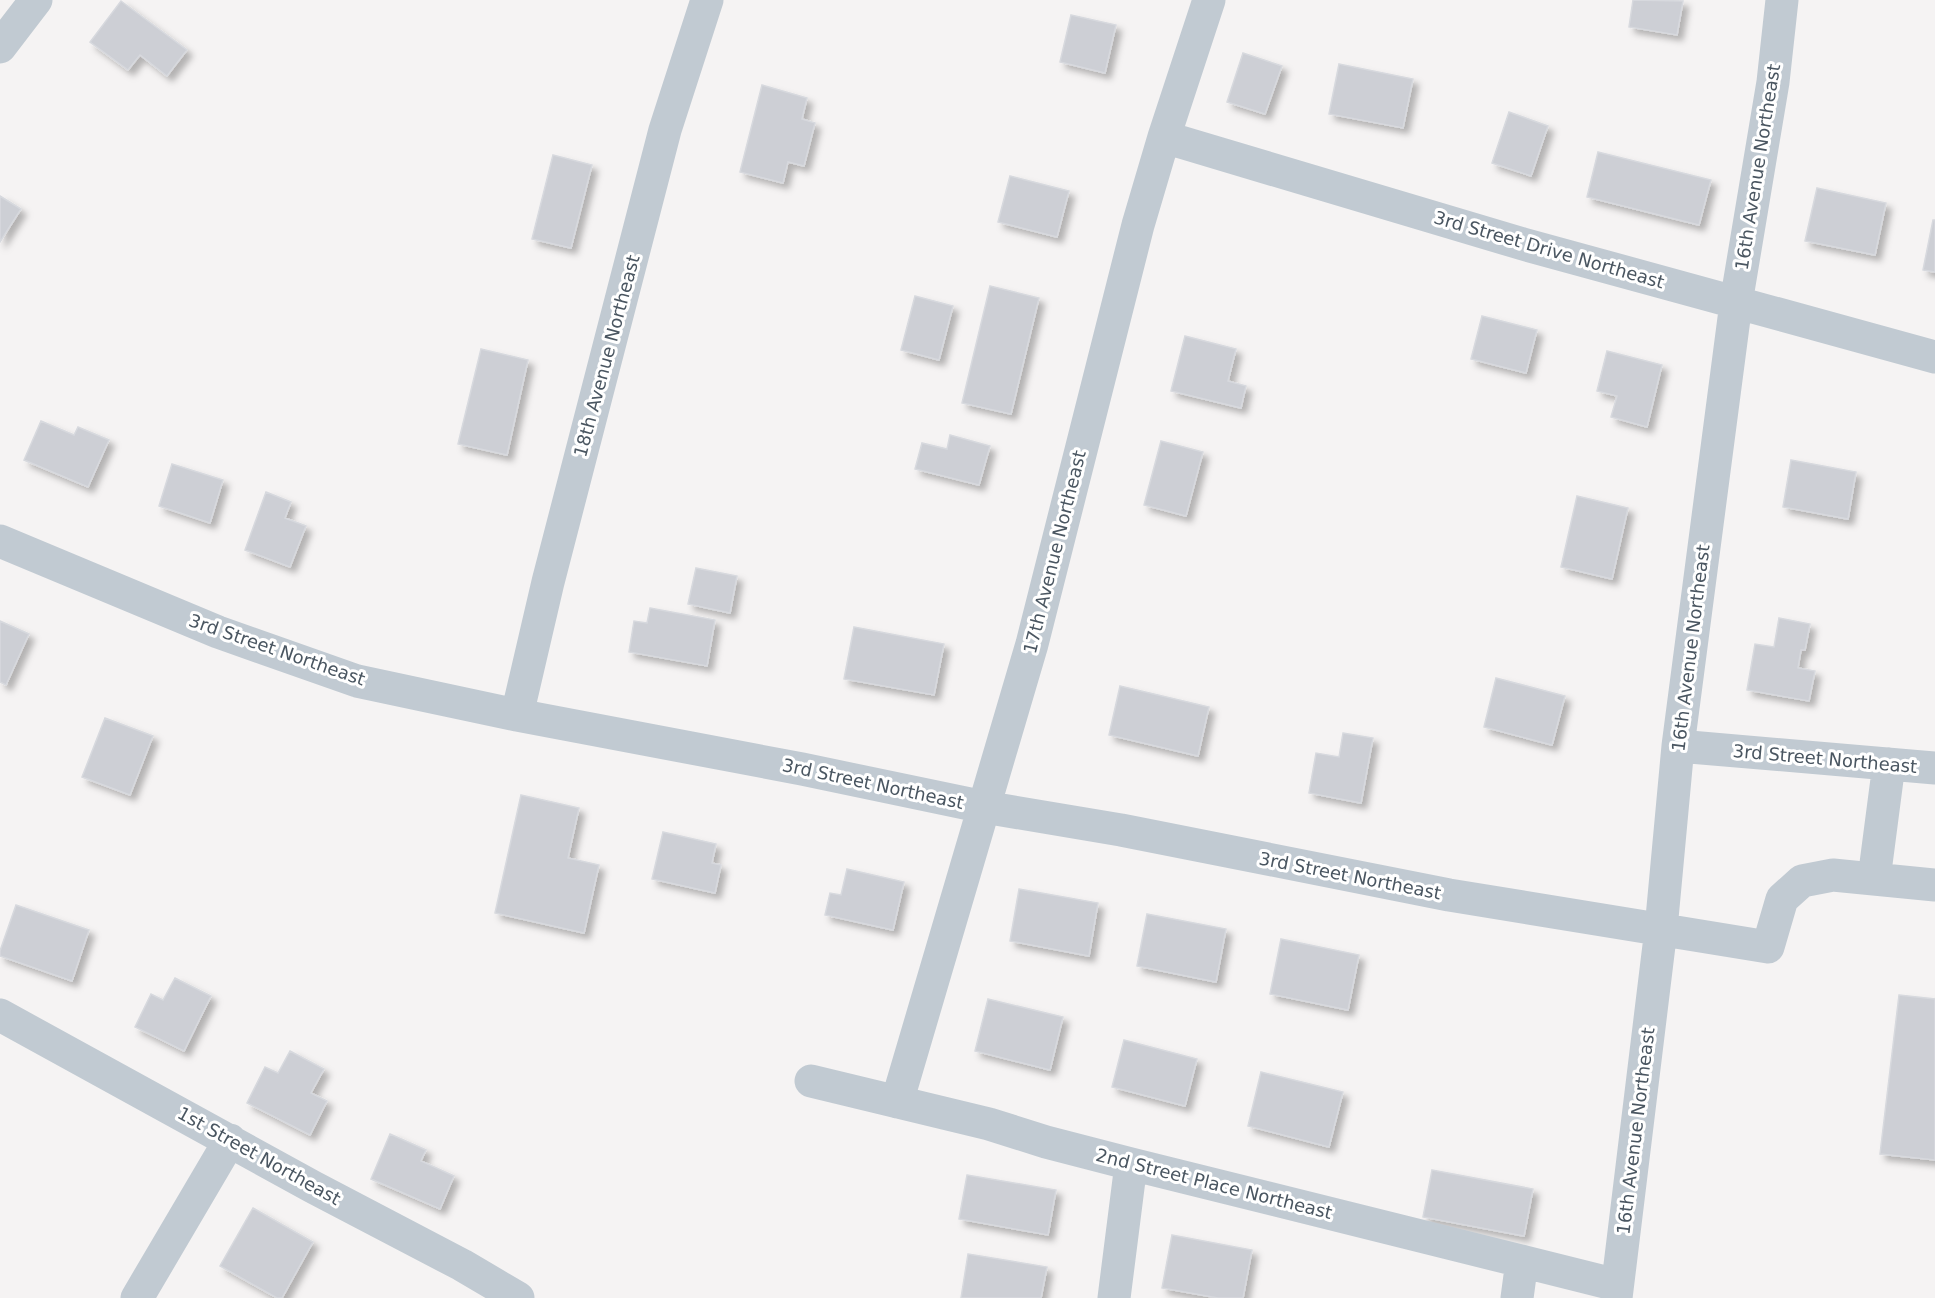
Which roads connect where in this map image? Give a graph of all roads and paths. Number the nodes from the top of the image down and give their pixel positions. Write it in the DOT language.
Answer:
graph roads {
  1 [pos="36,0"];
  2 [pos="707,0"];
  3 [pos="1209,0"];
  4 [pos="1782,0"];
  5 [pos="0,47"];
  6 [pos="1164,137"];
  7 [pos="1736,303"];
  8 [pos="1935,357"];
  9 [pos="0,541"];
  10 [pos="517,714"];
  11 [pos="1678,746"];
  12 [pos="1889,764"];
  13 [pos="1935,768"];
  14 [pos="984,807"];
  15 [pos="1874,879"];
  16 [pos="1935,885"];
  17 [pos="1661,929"];
  18 [pos="0,1015"];
  19 [pos="811,1081"];
  20 [pos="897,1102"];
  21 [pos="230,1140"];
  22 [pos="1131,1164"];
  23 [pos="1522,1261"];
  24 [pos="1617,1292"];
  25 [pos="137,1298"];
  26 [pos="518,1298"];
  27 [pos="1114,1298"];
  28 [pos="1516,1298"];
  1 -- 5 [label="street"];
  2 -- 10 [label="street, 18th Avenue Northeast"];
  3 -- 6 [label="street, 17th Avenue Northeast"];
  4 -- 7 [label="street, 16th Avenue Northeast"];
  6 -- 7 [label="street, 3rd Street Drive Northeast"];
  6 -- 14 [label="street, 17th Avenue Northeast"];
  7 -- 8 [label="street, 3rd Street Drive Northeast"];
  7 -- 11 [label="street, 16th Avenue Northeast"];
  9 -- 10 [label="street, 3rd Street Northeast"];
  10 -- 14 [label="street, 3rd Street Northeast"];
  11 -- 12 [label="street, 3rd Street Northeast"];
  11 -- 17 [label="street, 16th Avenue Northeast"];
  12 -- 13 [label="street, 3rd Street Northeast"];
  12 -- 15 [label="street"];
  14 -- 17 [label="street, 3rd Street Northeast"];
  14 -- 20 [label="street, 17th Avenue Northeast"];
  15 -- 16 [label="street"];
  15 -- 17 [label="street, 3rd Street Northeast"];
  17 -- 24 [label="street, 16th Avenue Northeast"];
  18 -- 21 [label="street, 1st Street Northeast"];
  19 -- 20 [label="street, 2nd Street Place Northeast"];
  20 -- 22 [label="street, 2nd Street Place Northeast"];
  21 -- 25 [label="street"];
  21 -- 26 [label="street, 1st Street Northeast"];
  22 -- 23 [label="street, 2nd Street Place Northeast"];
  22 -- 27 [label="street"];
  23 -- 24 [label="street, 2nd Street Place Northeast"];
  23 -- 28 [label="street"];
}
